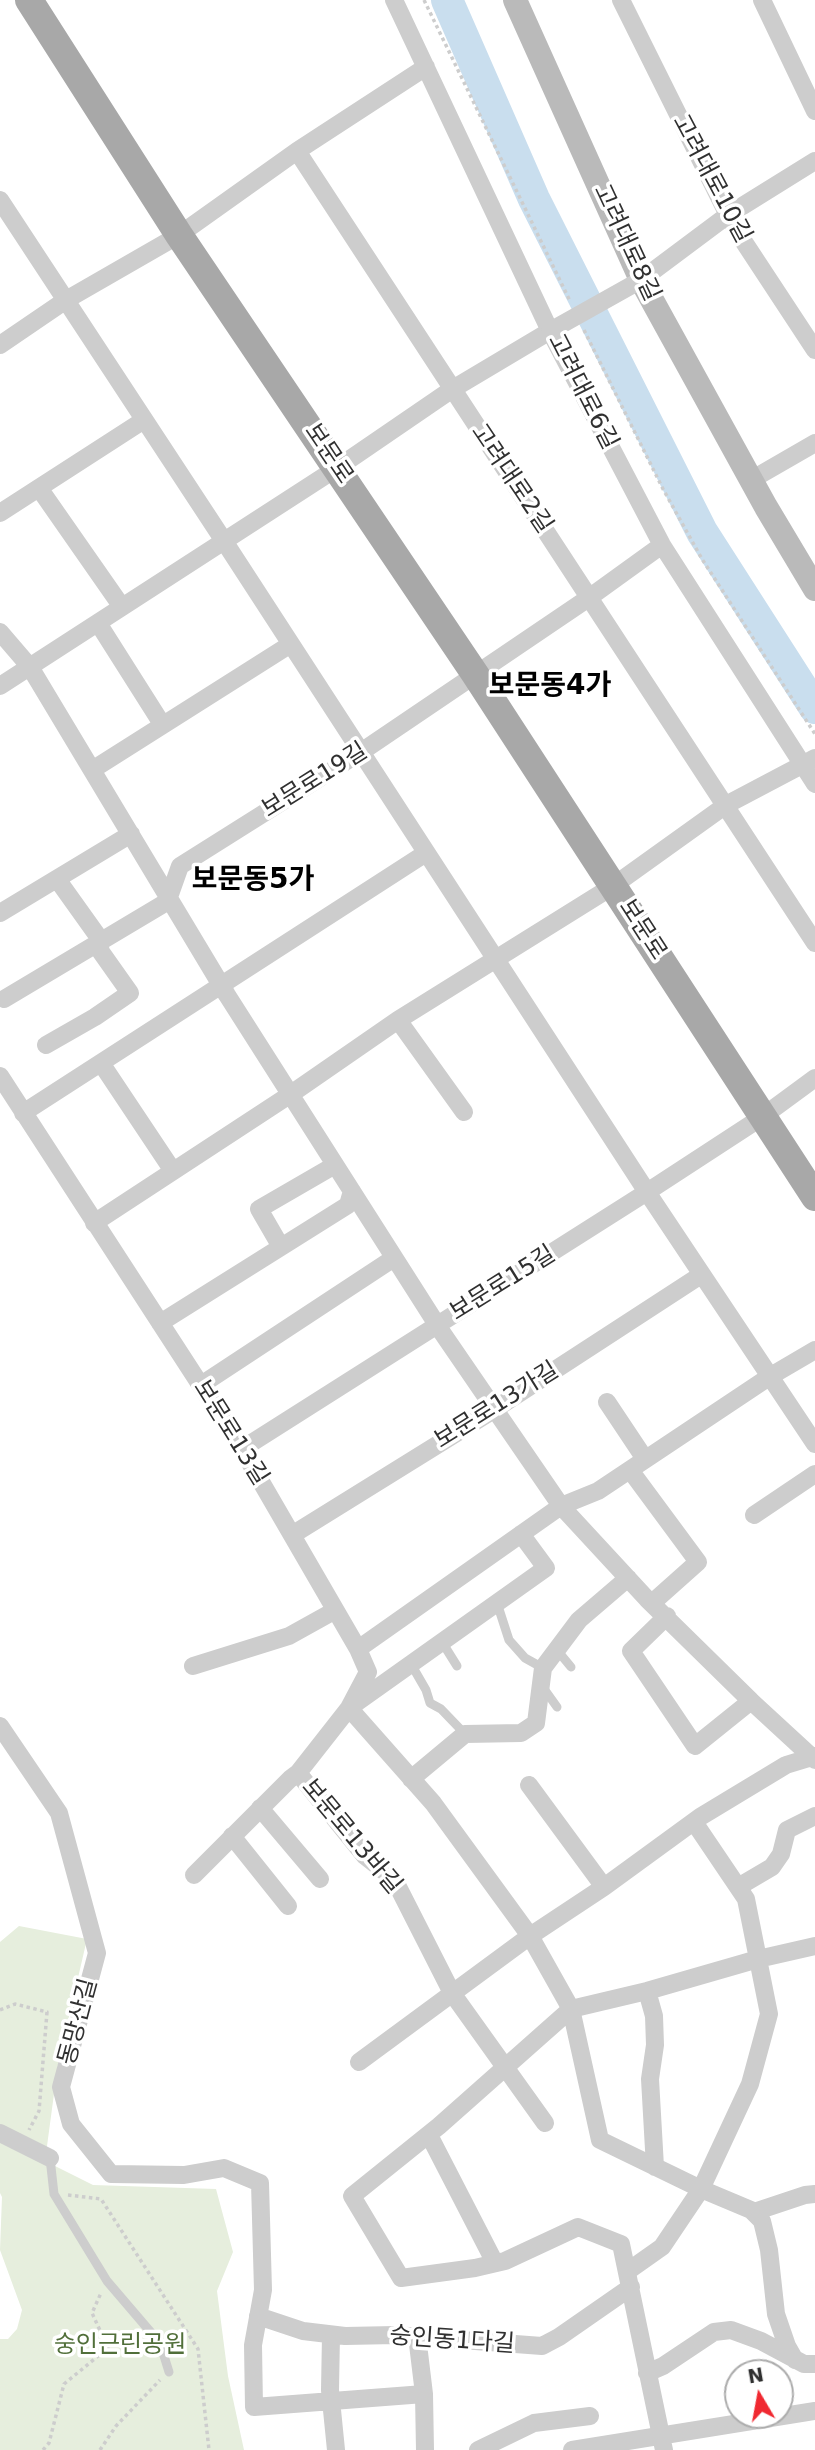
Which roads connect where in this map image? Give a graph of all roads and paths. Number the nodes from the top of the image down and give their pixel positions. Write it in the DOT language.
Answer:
graph roads {
  1 [pos="29,0"];
  2 [pos="394,0"];
  3 [pos="425,0"];
  4 [pos="515,0"];
  5 [pos="621,0"];
  6 [pos="762,0"];
  7 [pos="426,67"];
  8 [pos="815,111"];
  9 [pos="296,151"];
  10 [pos="815,161"];
  11 [pos="0,200"];
  12 [pos="728,215"];
  13 [pos="6,223"];
  14 [pos="180,235"];
  15 [pos="642,280"];
  16 [pos="66,300"];
  17 [pos="575,311"];
  18 [pos="580,323"];
  19 [pos="550,331"];
  20 [pos="0,345"];
  21 [pos="815,350"];
  22 [pos="451,390"];
  23 [pos="144,419"];
  24 [pos="815,443"];
  25 [pos="337,468"];
  26 [pos="751,480"];
  27 [pos="39,488"];
  28 [pos="0,513"];
  29 [pos="224,541"];
  30 [pos="662,545"];
  31 [pos="815,589"];
  32 [pos="590,597"];
  33 [pos="122,607"];
  34 [pos="98,623"];
  35 [pos="0,632"];
  36 [pos="291,643"];
  37 [pos="30,667"];
  38 [pos="475,674"];
  39 [pos="0,686"];
  40 [pos="162,724"];
  41 [pos="815,734"];
  42 [pos="361,752"];
  43 [pos="809,762"];
  44 [pos="92,771"];
  45 [pos="815,784"];
  46 [pos="726,805"];
  47 [pos="131,834"];
  48 [pos="426,853"];
  49 [pos="57,879"];
  50 [pos="614,887"];
  51 [pos="169,898"];
  52 [pos="0,914"];
  53 [pos="99,941"];
  54 [pos="815,943"];
  55 [pos="496,960"];
  56 [pos="222,985"];
  57 [pos="4,999"];
  58 [pos="398,1020"];
  59 [pos="46,1045"];
  60 [pos="101,1063"];
  61 [pos="0,1076"];
  62 [pos="815,1079"];
  63 [pos="291,1094"];
  64 [pos="464,1112"];
  65 [pos="23,1113"];
  66 [pos="762,1117"];
  67 [pos="335,1165"];
  68 [pos="173,1171"];
  69 [pos="352,1191"];
  70 [pos="646,1192"];
  71 [pos="815,1197"];
  72 [pos="94,1223"];
  73 [pos="281,1247"];
  74 [pos="394,1258"];
  75 [pos="701,1275"];
  76 [pos="160,1323"];
  77 [pos="437,1325"];
  78 [pos="815,1350"];
  79 [pos="769,1377"];
  80 [pos="201,1385"];
  81 [pos="607,1402"];
  82 [pos="495,1409"];
  83 [pos="815,1444"];
  84 [pos="242,1449"];
  85 [pos="637,1464"];
  86 [pos="815,1474"];
  87 [pos="561,1506"];
  88 [pos="754,1515"];
  89 [pos="521,1534"];
  90 [pos="292,1535"];
  91 [pos="628,1578"];
  92 [pos="497,1603"];
  93 [pos="652,1604"];
  94 [pos="334,1611"];
  95 [pos="667,1616"];
  96 [pos="442,1642"];
  97 [pos="358,1649"];
  98 [pos="557,1650"];
  99 [pos="411,1664"];
  100 [pos="193,1666"];
  101 [pos="457,1666"];
  102 [pos="571,1667"];
  103 [pos="542,1676"];
  104 [pos="751,1701"];
  105 [pos="557,1707"];
  106 [pos="349,1708"];
  107 [pos="0,1726"];
  108 [pos="465,1734"];
  109 [pos="814,1757"];
  110 [pos="298,1773"];
  111 [pos="411,1779"];
  112 [pos="529,1785"];
  113 [pos="260,1808"];
  114 [pos="815,1816"];
  115 [pos="694,1822"];
  116 [pos="232,1836"];
  117 [pos="194,1875"];
  118 [pos="320,1879"];
  119 [pos="604,1887"];
  120 [pos="737,1887"];
  121 [pos="288,1906"];
  122 [pos="530,1936"];
  123 [pos="815,1946"];
  124 [pos="758,1959"];
  125 [pos="647,1991"];
  126 [pos="452,1993"];
  127 [pos="571,2009"];
  128 [pos="0,2010"];
  129 [pos="359,2062"];
  130 [pos="504,2068"];
  131 [pos="545,2123"];
  132 [pos="0,2133"];
  133 [pos="27,2135"];
  134 [pos="429,2135"];
  135 [pos="50,2158"];
  136 [pos="655,2166"];
  137 [pos="701,2189"];
  138 [pos="54,2194"];
  139 [pos="815,2194"];
  140 [pos="754,2213"];
  141 [pos="495,2263"];
  142 [pos="630,2279"];
  143 [pos="107,2281"];
  144 [pos="258,2316"];
  145 [pos="331,2335"];
  146 [pos="418,2336"];
  147 [pos="795,2360"];
  148 [pos="815,2364"];
  149 [pos="169,2372"];
  150 [pos="647,2372"];
  151 [pos="424,2394"];
  152 [pos="331,2401"];
  153 [pos="815,2411"];
  154 [pos="590,2416"];
  155 [pos="662,2443"];
  156 [pos="43,2450"];
  157 [pos="100,2450"];
  158 [pos="209,2450"];
  159 [pos="335,2450"];
  160 [pos="425,2450"];
  161 [pos="478,2450"];
  162 [pos="572,2450"];
  1 -- 14 [label="main road, 보문로"];
  2 -- 7 [label="street, 고려대로6길"];
  3 -- 17 [label="path"];
  4 -- 15 [label="main road, 고려대로8길"];
  5 -- 12 [label="street, 고려대로10길"];
  6 -- 8 [label="street"];
  7 -- 9 [label="street"];
  7 -- 19 [label="street, 고려대로6길"];
  9 -- 14 [label="street"];
  9 -- 22 [label="street, 고려대로2길"];
  10 -- 12 [label="street"];
  11 -- 13 [label="street"];
  12 -- 15 [label="street"];
  12 -- 21 [label="street, 고려대로10길"];
  13 -- 16 [label="street"];
  14 -- 16 [label="street"];
  14 -- 25 [label="main road, 보문로"];
  15 -- 19 [label="street, bridge"];
  15 -- 26 [label="main road, 고려대로8길"];
  16 -- 20 [label="street"];
  16 -- 23 [label="street"];
  18 -- 41 [label="path"];
  19 -- 22 [label="street"];
  19 -- 30 [label="street, 고려대로6길"];
  22 -- 25 [label="street"];
  22 -- 32 [label="street, 고려대로2길"];
  23 -- 27 [label="street"];
  23 -- 29 [label="street"];
  24 -- 26 [label="street"];
  25 -- 29 [label="street"];
  25 -- 38 [label="main road, 보문로"];
  26 -- 31 [label="main road, 고려대로8길"];
  27 -- 28 [label="street"];
  27 -- 33 [label="street"];
  29 -- 33 [label="street"];
  29 -- 36 [label="street"];
  30 -- 32 [label="street"];
  30 -- 43 [label="street, 고려대로6길"];
  32 -- 38 [label="street"];
  32 -- 46 [label="street, 고려대로2길"];
  33 -- 34 [label="street"];
  34 -- 37 [label="street"];
  34 -- 40 [label="street"];
  35 -- 37 [label="street"];
  36 -- 40 [label="street"];
  36 -- 42 [label="street"];
  37 -- 39 [label="street"];
  37 -- 44 [label="street"];
  38 -- 42 [label="street, 보문로19길"];
  38 -- 50 [label="main road, 보문로"];
  40 -- 44 [label="street"];
  42 -- 48 [label="street"];
  42 -- 51 [label="street, 보문로19길"];
  43 -- 45 [label="street, 고려대로6길"];
  43 -- 46 [label="street"];
  44 -- 47 [label="street"];
  46 -- 50 [label="street"];
  46 -- 54 [label="street, 고려대로2길"];
  47 -- 49 [label="street"];
  47 -- 51 [label="street"];
  48 -- 55 [label="street"];
  48 -- 56 [label="street"];
  49 -- 52 [label="street"];
  49 -- 53 [label="street"];
  50 -- 55 [label="street"];
  50 -- 66 [label="main road, 보문로"];
  51 -- 53 [label="street"];
  51 -- 56 [label="street"];
  53 -- 57 [label="street"];
  53 -- 59 [label="street"];
  55 -- 58 [label="street"];
  55 -- 70 [label="street"];
  56 -- 60 [label="street"];
  56 -- 63 [label="street"];
  58 -- 63 [label="street"];
  58 -- 64 [label="street"];
  60 -- 65 [label="street"];
  60 -- 68 [label="street"];
  61 -- 65 [label="street, 보문로13길"];
  62 -- 66 [label="street"];
  63 -- 67 [label="street"];
  63 -- 68 [label="street"];
  65 -- 72 [label="street, 보문로13길"];
  66 -- 70 [label="street, 보문로15길"];
  66 -- 71 [label="main road, 보문로"];
  67 -- 69 [label="street"];
  67 -- 73 [label="street"];
  68 -- 72 [label="street"];
  69 -- 73 [label="street"];
  69 -- 74 [label="street"];
  70 -- 75 [label="street"];
  70 -- 77 [label="street, 보문로15길"];
  72 -- 76 [label="street, 보문로13길"];
  73 -- 76 [label="street"];
  74 -- 77 [label="street"];
  74 -- 80 [label="street"];
  75 -- 79 [label="street"];
  75 -- 82 [label="street, 보문로13가길"];
  76 -- 80 [label="street, 보문로13길"];
  77 -- 82 [label="street"];
  77 -- 84 [label="street, 보문로15길"];
  78 -- 79 [label="street"];
  79 -- 83 [label="street"];
  79 -- 85 [label="street"];
  80 -- 84 [label="street, 보문로13길"];
  81 -- 85 [label="street"];
  82 -- 87 [label="street"];
  82 -- 90 [label="street, 보문로13가길"];
  84 -- 90 [label="street, 보문로13길"];
  85 -- 87 [label="street"];
  85 -- 93 [label="street"];
  86 -- 88 [label="street"];
  87 -- 89 [label="street"];
  87 -- 91 [label="street"];
  89 -- 92 [label="street, 보문로13길"];
  89 -- 97 [label="street"];
  90 -- 94 [label="street, 보문로13길"];
  91 -- 93 [label="street"];
  91 -- 98 [label="street"];
  92 -- 96 [label="street, 보문로13길"];
  92 -- 103 [label="lane"];
  93 -- 95 [label="street"];
  94 -- 97 [label="street, 보문로13길"];
  94 -- 100 [label="street"];
  95 -- 104 [label="street"];
  95 -- 104 [label="street"];
  96 -- 99 [label="street, 보문로13길"];
  96 -- 101 [label="lane"];
  97 -- 106 [label="street, 보문로13길"];
  98 -- 102 [label="lane"];
  98 -- 103 [label="street"];
  99 -- 106 [label="street, 보문로13길"];
  99 -- 108 [label="lane"];
  103 -- 105 [label="lane"];
  103 -- 108 [label="street"];
  104 -- 109 [label="street"];
  106 -- 110 [label="street, 보문로13길"];
  106 -- 111 [label="street"];
  107 -- 144 [label="street, 동망산길"];
  108 -- 111 [label="street"];
  109 -- 115 [label="street"];
  110 -- 113 [label="street, 보문로13바길"];
  110 -- 126 [label="street, 보문로13바길"];
  111 -- 122 [label="street"];
  112 -- 119 [label="street"];
  113 -- 116 [label="street, 보문로13바길"];
  113 -- 118 [label="street"];
  114 -- 120 [label="street"];
  115 -- 119 [label="street"];
  115 -- 120 [label="street, 숭인동1다길"];
  116 -- 117 [label="street, 보문로13바길"];
  116 -- 121 [label="street"];
  119 -- 122 [label="street"];
  120 -- 124 [label="street, 숭인동1다길"];
  122 -- 126 [label="street"];
  122 -- 127 [label="street"];
  123 -- 124 [label="street"];
  124 -- 125 [label="street"];
  124 -- 137 [label="street, 숭인동1다길"];
  125 -- 127 [label="street"];
  125 -- 136 [label="street"];
  126 -- 129 [label="street"];
  126 -- 130 [label="street, 보문로13바길"];
  127 -- 130 [label="street"];
  127 -- 136 [label="street"];
  128 -- 133 [label="path"];
  130 -- 131 [label="street, 보문로13바길"];
  130 -- 134 [label="street"];
  132 -- 135 [label="street"];
  134 -- 141 [label="street"];
  134 -- 141 [label="street"];
  135 -- 138 [label="lane"];
  136 -- 137 [label="street"];
  137 -- 140 [label="street"];
  137 -- 142 [label="street, 숭인동1다길"];
  138 -- 143 [label="lane"];
  138 -- 158 [label="path"];
  139 -- 140 [label="street"];
  140 -- 147 [label="street"];
  141 -- 142 [label="street"];
  142 -- 146 [label="street, 숭인동1다길"];
  142 -- 150 [label="street"];
  143 -- 149 [label="lane"];
  143 -- 156 [label="path"];
  144 -- 145 [label="street, 숭인동1다길"];
  144 -- 152 [label="street"];
  145 -- 146 [label="street, 숭인동1다길"];
  145 -- 152 [label="street"];
  146 -- 151 [label="street"];
  147 -- 148 [label="street"];
  147 -- 150 [label="street"];
  149 -- 157 [label="path"];
  150 -- 155 [label="street"];
  151 -- 152 [label="street"];
  151 -- 160 [label="street"];
  152 -- 159 [label="street"];
  153 -- 155 [label="street"];
  154 -- 161 [label="street"];
  155 -- 162 [label="street"];
}
